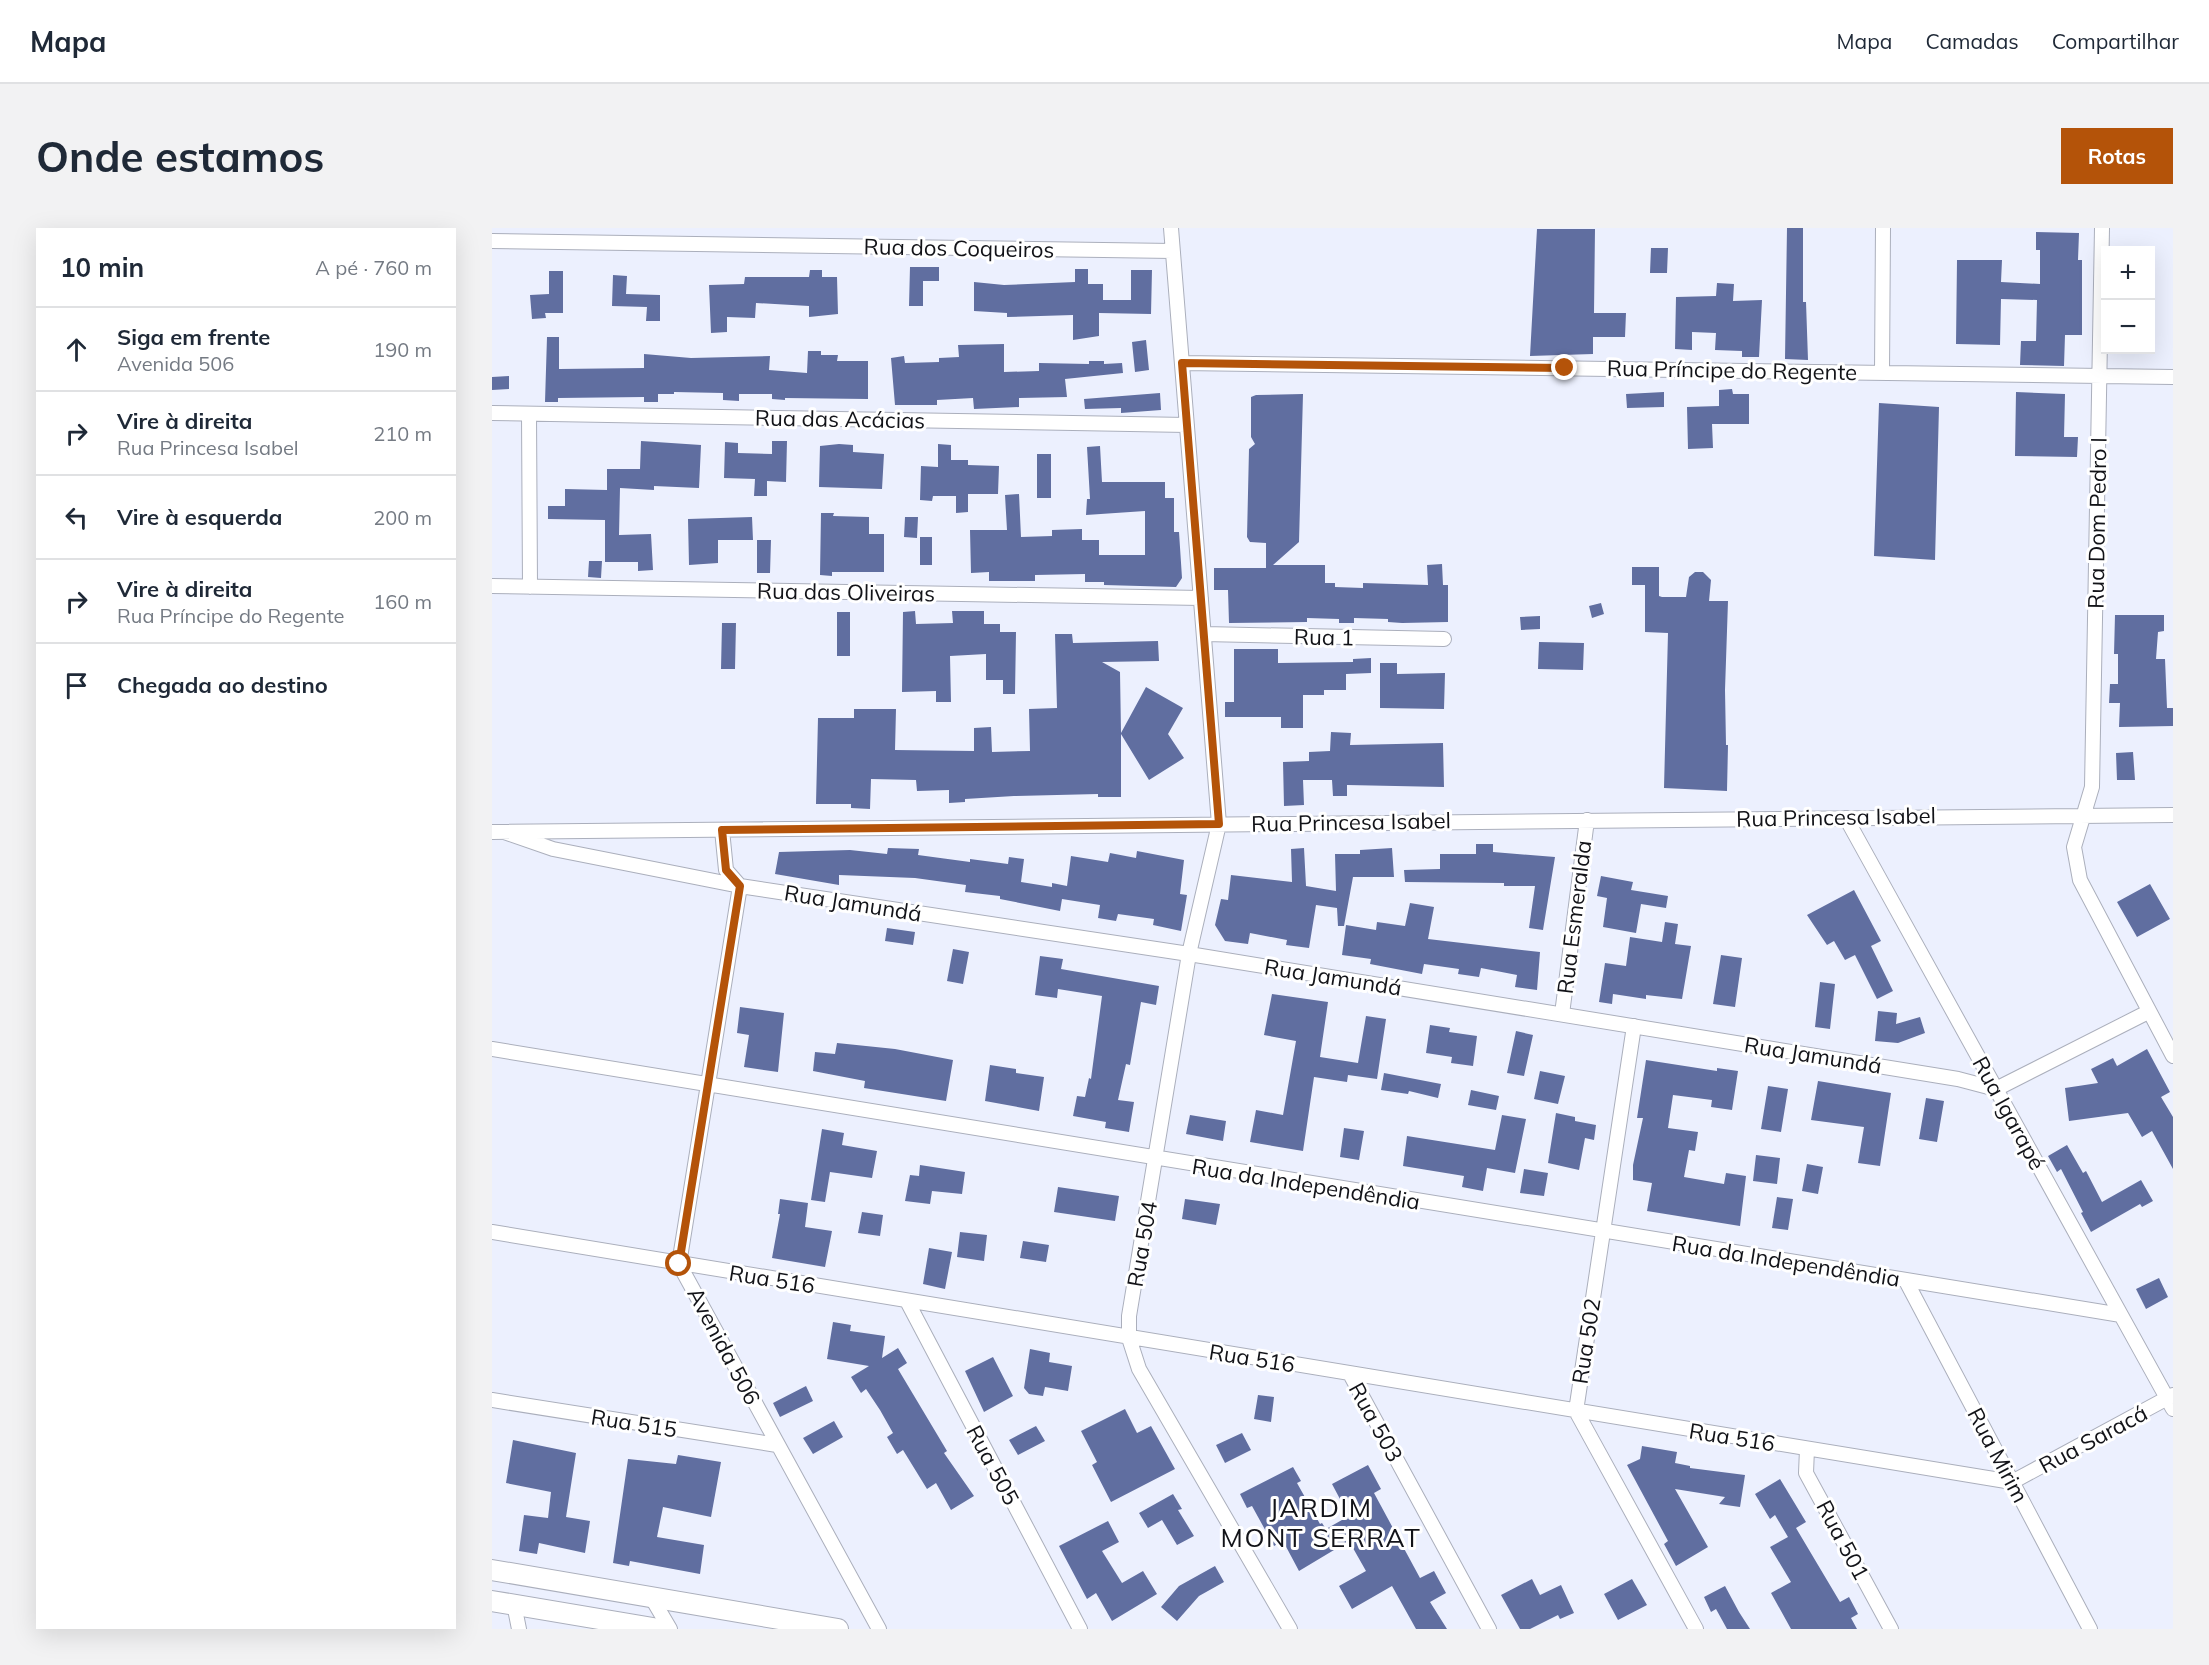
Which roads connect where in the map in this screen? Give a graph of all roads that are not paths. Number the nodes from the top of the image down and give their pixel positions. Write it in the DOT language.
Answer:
graph roads {
  1 [pos="1171,228"];
  2 [pos="1883,228"];
  3 [pos="2102,228"];
  4 [pos="524,235"];
  5 [pos="492,241"];
  6 [pos="1173,251"];
  7 [pos="1182,363"];
  8 [pos="1882,373"];
  9 [pos="2100,376"];
  10 [pos="2173,377"];
  11 [pos="492,413"];
  12 [pos="529,414"];
  13 [pos="1187,425"];
  14 [pos="492,586"];
  15 [pos="530,587"];
  16 [pos="1201,598"];
  17 [pos="1204,634"];
  18 [pos="1444,639"];
  19 [pos="2173,815"];
  20 [pos="2083,816"];
  21 [pos="1846,818"];
  22 [pos="1587,820"];
  23 [pos="1219,824"];
  24 [pos="722,830"];
  25 [pos="498,832"];
  26 [pos="740,886"];
  27 [pos="1189,954"];
  28 [pos="2148,1012"];
  29 [pos="1562,1014"];
  30 [pos="1634,1026"];
  31 [pos="492,1049"];
  32 [pos="2173,1056"];
  33 [pos="708,1085"];
  34 [pos="1996,1089"];
  35 [pos="1157,1160"];
  36 [pos="1603,1231"];
  37 [pos="492,1233"];
  38 [pos="679,1264"];
  39 [pos="1906,1281"];
  40 [pos="907,1301"];
  41 [pos="2121,1315"];
  42 [pos="1129,1338"];
  43 [pos="1350,1374"];
  44 [pos="492,1400"];
  45 [pos="2171,1401"];
  46 [pos="1576,1411"];
  47 [pos="777,1445"];
  48 [pos="1807,1449"];
  49 [pos="2012,1482"];
  50 [pos="492,1570"];
  51 [pos="650,1595"];
  52 [pos="492,1601"];
  53 [pos="514,1604"];
  54 [pos="519,1629"];
  55 [pos="659,1629"];
  56 [pos="670,1629"];
  57 [pos="838,1629"];
  58 [pos="879,1629"];
  59 [pos="1080,1629"];
  60 [pos="1290,1629"];
  61 [pos="1489,1629"];
  62 [pos="1696,1629"];
  63 [pos="1891,1629"];
  64 [pos="2090,1629"];
  1 -- 6 [label="street, Rua 504"];
  2 -- 8 [label="street"];
  3 -- 9 [label="street, Rua Dom Pedro I"];
  4 -- 5 [label="street, Rua dos Coqueiros"];
  4 -- 6 [label="street, Rua dos Coqueiros"];
  6 -- 7 [label="street, Rua 504"];
  7 -- 8 [label="street, Rua Príncipe do Regente"];
  7 -- 13 [label="street, Rua 504"];
  8 -- 9 [label="street, Rua Príncipe do Regente"];
  9 -- 10 [label="street, Rua Príncipe do Regente"];
  9 -- 20 [label="street, Rua Dom Pedro I"];
  11 -- 12 [label="street, Rua das Acácias"];
  12 -- 13 [label="street, Rua das Acácias"];
  12 -- 15 [label="street"];
  13 -- 16 [label="street, Rua 504"];
  14 -- 15 [label="street, Rua das Oliveiras"];
  15 -- 16 [label="street, Rua das Oliveiras"];
  16 -- 17 [label="street, Rua 504"];
  17 -- 18 [label="street, Rua 1"];
  17 -- 23 [label="street, Rua 504"];
  19 -- 20 [label="street, Rua Princesa Isabel"];
  20 -- 21 [label="street, Rua Princesa Isabel"];
  20 -- 28 [label="street, Rua Dom Pedro I"];
  21 -- 22 [label="street, Rua Princesa Isabel"];
  21 -- 34 [label="street, Rua Igarapé"];
  22 -- 23 [label="street, Rua Princesa Isabel"];
  22 -- 29 [label="street, Rua Esmeralda"];
  23 -- 24 [label="street, Rua Princesa Isabel"];
  23 -- 27 [label="street, Rua 504"];
  24 -- 25 [label="street, Rua Princesa Isabel"];
  24 -- 26 [label="street"];
  25 -- 26 [label="street, Rua Jamundá"];
  26 -- 27 [label="street, Rua Jamundá"];
  26 -- 33 [label="street, Avenida 506"];
  27 -- 29 [label="street, Rua Jamundá"];
  27 -- 35 [label="street, Rua 504"];
  28 -- 32 [label="street, Rua Dom Pedro I"];
  28 -- 34 [label="street"];
  29 -- 30 [label="street, Rua Jamundá"];
  30 -- 34 [label="street, Rua Jamundá"];
  30 -- 36 [label="street, Rua 502"];
  31 -- 33 [label="street, Rua da Independêndia"];
  33 -- 35 [label="street, Rua da Independêndia"];
  33 -- 38 [label="street, Avenida 506"];
  34 -- 41 [label="street, Rua Igarapé"];
  35 -- 36 [label="street, Rua da Independêndia"];
  35 -- 42 [label="street, Rua 504"];
  36 -- 39 [label="street, Rua da Independêndia"];
  36 -- 46 [label="street, Rua 502"];
  37 -- 38 [label="street, Rua 516"];
  38 -- 40 [label="street, Rua 516"];
  38 -- 47 [label="street, Avenida 506"];
  39 -- 41 [label="street, Rua da Independêndia"];
  39 -- 49 [label="street, Rua Mirim"];
  40 -- 42 [label="street, Rua 516"];
  40 -- 59 [label="street, Rua 505"];
  41 -- 45 [label="street, Rua Igarapé"];
  42 -- 43 [label="street, Rua 516"];
  42 -- 60 [label="street, Rua 504"];
  43 -- 46 [label="street, Rua 516"];
  43 -- 61 [label="street, Rua 503"];
  44 -- 47 [label="street, Rua 515"];
  45 -- 49 [label="street, Rua Saracá"];
  46 -- 48 [label="street, Rua 516"];
  46 -- 62 [label="street, Rua 502"];
  47 -- 58 [label="street, Avenida 506"];
  48 -- 49 [label="street, Rua 516"];
  48 -- 63 [label="street, Rua 501"];
  49 -- 64 [label="street, Rua Mirim"];
  50 -- 51 [label="street"];
  51 -- 56 [label="street"];
  51 -- 57 [label="street"];
  52 -- 53 [label="street"];
  53 -- 54 [label="street"];
  53 -- 55 [label="street"];
}
